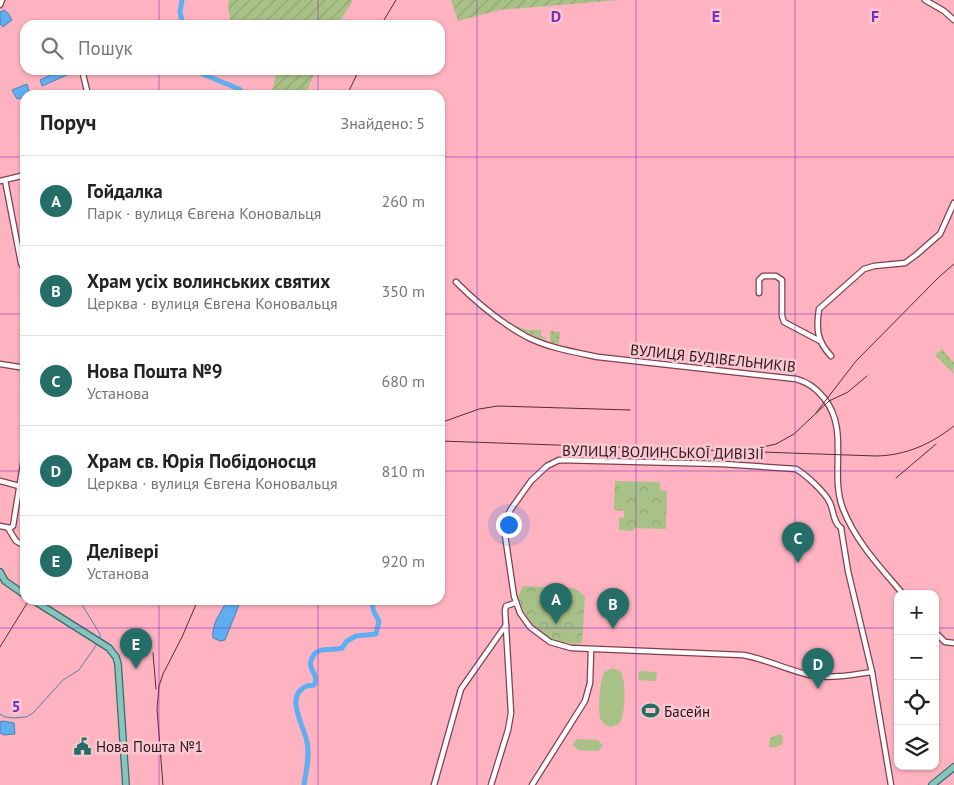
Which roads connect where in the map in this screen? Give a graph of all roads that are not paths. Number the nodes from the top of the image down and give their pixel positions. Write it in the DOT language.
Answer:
graph roads {
  1 [pos="2,0"];
  2 [pos="925,0"];
  3 [pos="0,5"];
  4 [pos="954,20"];
  5 [pos="83,75"];
  6 [pos="87,90"];
  7 [pos="20,177"];
  8 [pos="3,181"];
  9 [pos="954,204"];
  10 [pos="20,258"];
  11 [pos="456,282"];
  12 [pos="759,293"];
  13 [pos="820,341"];
  14 [pos="831,356"];
  15 [pos="0,364"];
  16 [pos="20,367"];
  17 [pos="20,476"];
  18 [pos="0,481"];
  19 [pos="18,486"];
  20 [pos="849,522"];
  21 [pos="0,526"];
  22 [pos="8,528"];
  23 [pos="841,528"];
  24 [pos="20,543"];
  25 [pos="0,572"];
  26 [pos="900,590"];
  27 [pos="20,592"];
  28 [pos="515,603"];
  29 [pos="40,605"];
  30 [pos="506,625"];
  31 [pos="938,635"];
  32 [pos="954,643"];
  33 [pos="591,650"];
  34 [pos="872,672"];
  35 [pos="954,767"];
  36 [pos="126,785"];
  37 [pos="434,785"];
  38 [pos="491,785"];
  39 [pos="532,785"];
  40 [pos="891,785"];
  41 [pos="932,785"];
  1 -- 3 [label="street"];
  2 -- 4 [label="street"];
  5 -- 6 [label="street"];
  7 -- 8 [label="street"];
  8 -- 10 [label="street"];
  9 -- 13 [label="street"];
  11 -- 20 [label="street, ВУЛИЦЯ БУДІВЕЛЬНИКІВ"];
  12 -- 13 [label="street"];
  13 -- 14 [label="street"];
  15 -- 16 [label="street"];
  17 -- 19 [label="street"];
  18 -- 19 [label="street"];
  19 -- 22 [label="street"];
  20 -- 23 [label="street"];
  20 -- 26 [label="street, ВУЛИЦЯ БУДІВЕЛЬНИКІВ"];
  21 -- 22 [label="street"];
  22 -- 24 [label="street"];
  23 -- 28 [label="street, ВУЛИЦЯ ВОЛИНСЬКОЇ ДИВІЗІЇ"];
  23 -- 34 [label="street, ВУЛИЦЯ ВОЛИНСЬКОЇ ДИВІЗІЇ"];
  25 -- 27 [label="main road"];
  28 -- 30 [label="street"];
  28 -- 33 [label="street"];
  29 -- 36 [label="main road"];
  30 -- 37 [label="street"];
  30 -- 38 [label="street"];
  31 -- 32 [label="street"];
  33 -- 34 [label="street"];
  33 -- 39 [label="street"];
  34 -- 40 [label="street, ВУЛИЦЯ ВОЛИНСЬКОЇ ДИВІЗІЇ"];
  35 -- 41 [label="main road"];
}
